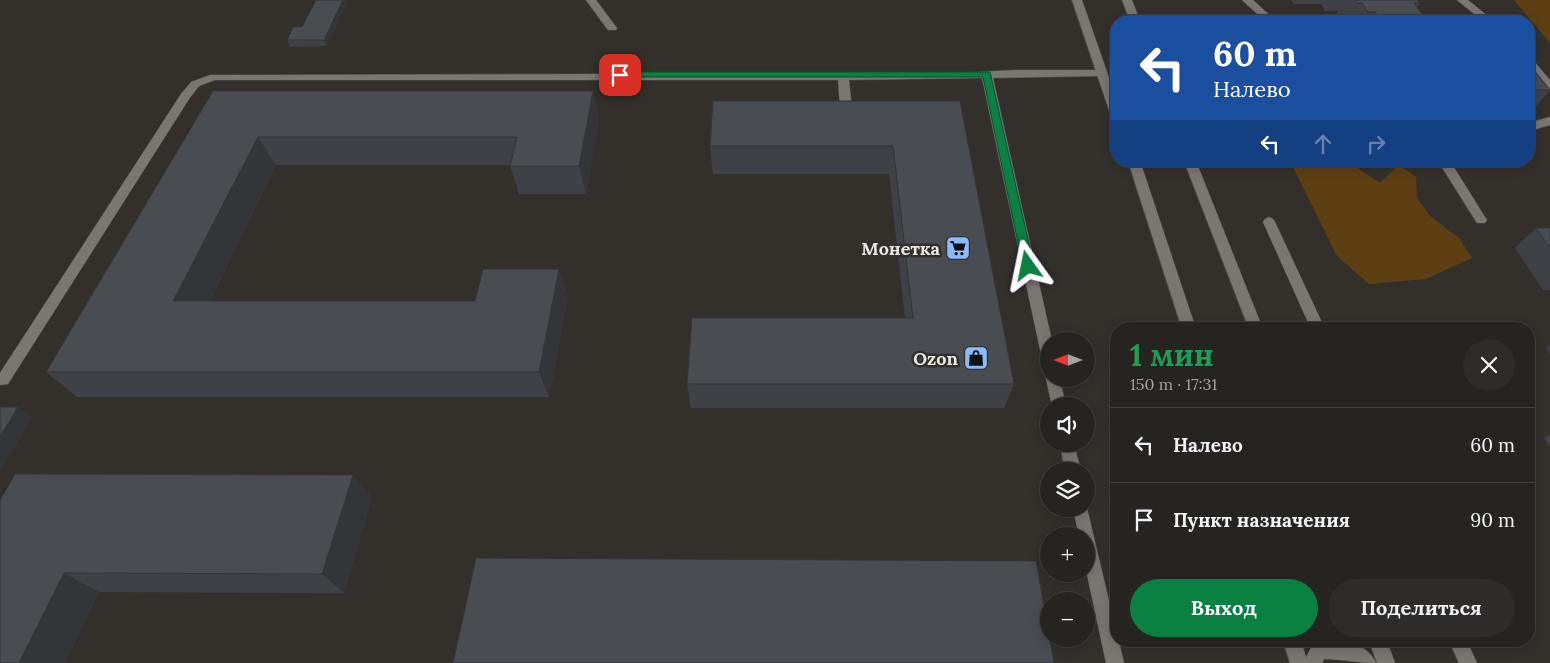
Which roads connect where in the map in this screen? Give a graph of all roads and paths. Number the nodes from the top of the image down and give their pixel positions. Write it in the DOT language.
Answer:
graph roads {
  1 [pos="591,0"];
  2 [pos="1077,0"];
  3 [pos="1127,0"];
  4 [pos="1247,0"];
  5 [pos="1462,0"];
  6 [pos="1133,15"];
  7 [pos="1264,15"];
  8 [pos="1482,15"];
  9 [pos="612,28"];
  10 [pos="1535,69"];
  11 [pos="986,74"];
  12 [pos="1102,74"];
  13 [pos="843,76"];
  14 [pos="1550,87"];
  15 [pos="1110,96"];
  16 [pos="1550,121"];
  17 [pos="1535,125"];
  18 [pos="847,129"];
  19 [pos="1136,167"];
  20 [pos="1192,167"];
  21 [pos="1448,167"];
  22 [pos="1481,220"];
  23 [pos="1269,222"];
  24 [pos="1187,322"];
  25 [pos="1253,322"];
  26 [pos="1315,322"];
  27 [pos="1043,332"];
  28 [pos="3,380"];
  29 [pos="1084,517"];
  30 [pos="1110,640"];
  31 [pos="1112,647"];
  32 [pos="1294,647"];
  33 [pos="1380,647"];
  34 [pos="1461,647"];
  35 [pos="1115,663"];
  36 [pos="1299,663"];
  37 [pos="1312,663"];
  38 [pos="1367,663"];
  39 [pos="1386,663"];
  40 [pos="1468,663"];
  1 -- 9 [label="street"];
  2 -- 12 [label="street"];
  3 -- 6 [label="street"];
  4 -- 7 [label="street"];
  5 -- 8 [label="street"];
  10 -- 14 [label="street"];
  11 -- 12 [label="street"];
  11 -- 13 [label="street"];
  11 -- 27 [label="street"];
  12 -- 15 [label="street"];
  13 -- 18 [label="street"];
  13 -- 28 [label="street"];
  16 -- 17 [label="street"];
  19 -- 24 [label="street"];
  20 -- 25 [label="street"];
  21 -- 22 [label="street"];
  23 -- 26 [label="street"];
  29 -- 30 [label="street"];
  31 -- 35 [label="street"];
  32 -- 36 [label="street"];
  33 -- 39 [label="street"];
  34 -- 40 [label="street"];
  37 -- 38 [label="street"];
}
